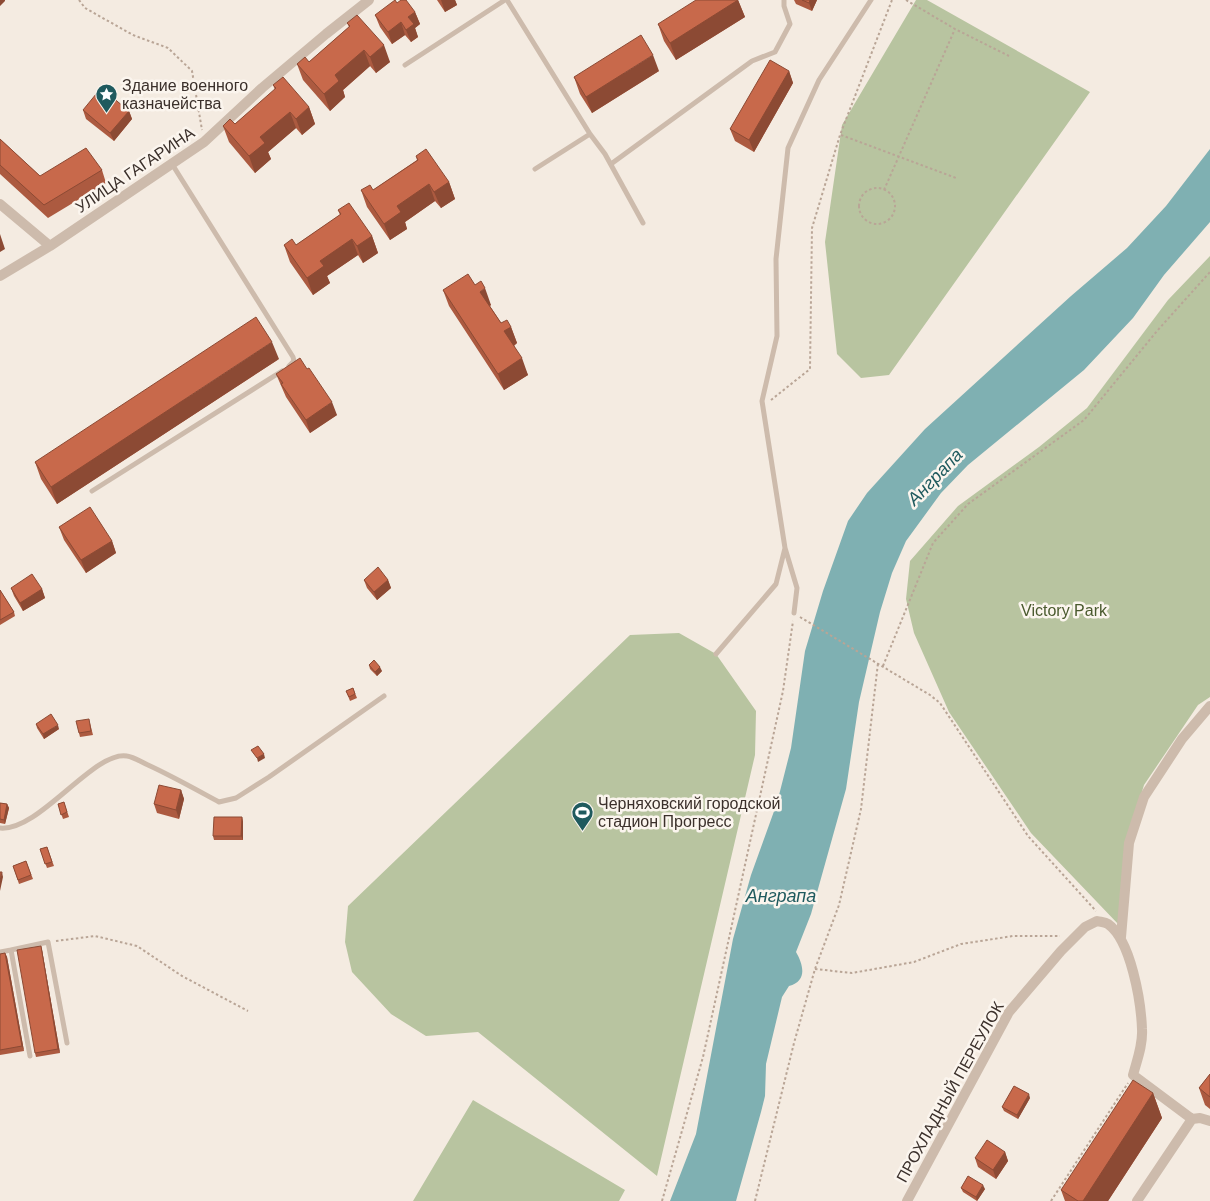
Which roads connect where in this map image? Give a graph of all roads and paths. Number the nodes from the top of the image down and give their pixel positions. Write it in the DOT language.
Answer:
graph roads {
  1 [pos="79,0"];
  2 [pos="370,0"];
  3 [pos="506,0"];
  4 [pos="784,0"];
  5 [pos="871,0"];
  6 [pos="892,0"];
  7 [pos="906,0"];
  8 [pos="955,29"];
  9 [pos="1009,56"];
  10 [pos="405,65"];
  11 [pos="590,134"];
  12 [pos="840,135"];
  13 [pos="204,142"];
  14 [pos="899,157"];
  15 [pos="172,163"];
  16 [pos="611,164"];
  17 [pos="535,169"];
  18 [pos="956,178"];
  19 [pos="884,190"];
  20 [pos="0,204"];
  21 [pos="643,223"];
  22 [pos="50,246"];
  23 [pos="1210,272"];
  24 [pos="0,276"];
  25 [pos="763,407"];
  26 [pos="92,491"];
  27 [pos="785,548"];
  28 [pos="794,613"];
  29 [pos="716,654"];
  30 [pos="878,664"];
  31 [pos="883,666"];
  32 [pos="384,696"];
  33 [pos="1210,706"];
  34 [pos="0,828"];
  35 [pos="1108,924"];
  36 [pos="1076,936"];
  37 [pos="1121,937"];
  38 [pos="48,942"];
  39 [pos="11,950"];
  40 [pos="0,952"];
  41 [pos="815,969"];
  42 [pos="248,1011"];
  43 [pos="67,1043"];
  44 [pos="30,1056"];
  45 [pos="1133,1075"];
  46 [pos="1192,1119"];
  47 [pos="1210,1121"];
  48 [pos="662,1201"];
  49 [pos="755,1201"];
  50 [pos="907,1201"];
  51 [pos="1051,1201"];
  52 [pos="1136,1201"];
  1 -- 13 [label="path"];
  2 -- 13 [label="street, УЛИЦА ГАГАРИНА"];
  3 -- 10 [label="lane"];
  3 -- 11 [label="lane"];
  4 -- 16 [label="lane"];
  5 -- 25 [label="lane"];
  6 -- 12 [label="path"];
  7 -- 8 [label="path"];
  8 -- 9 [label="path"];
  8 -- 14 [label="path"];
  11 -- 16 [label="lane"];
  11 -- 17 [label="lane"];
  12 -- 14 [label="path"];
  12 -- 25 [label="path"];
  13 -- 15 [label="street, УЛИЦА ГАГАРИНА"];
  14 -- 18 [label="path"];
  14 -- 19 [label="path"];
  15 -- 22 [label="street, УЛИЦА ГАГАРИНА"];
  15 -- 26 [label="lane"];
  16 -- 21 [label="lane"];
  19 -- 19 [label="path"];
  20 -- 22 [label="street"];
  22 -- 24 [label="street, УЛИЦА ГАГАРИНА"];
  23 -- 31 [label="path"];
  25 -- 27 [label="lane"];
  27 -- 28 [label="lane"];
  27 -- 29 [label="lane"];
  28 -- 30 [label="path"];
  28 -- 48 [label="path"];
  30 -- 31 [label="path"];
  30 -- 41 [label="path"];
  31 -- 35 [label="path"];
  32 -- 34 [label="lane"];
  33 -- 37 [label="street"];
  35 -- 36 [label="street, ПРОХЛАДНЫЙ ПЕРЕУЛОК"];
  35 -- 37 [label="street"];
  36 -- 41 [label="path"];
  36 -- 50 [label="street, ПРОХЛАДНЫЙ ПЕРЕУЛОК"];
  37 -- 45 [label="street"];
  38 -- 39 [label="lane"];
  38 -- 42 [label="path"];
  38 -- 43 [label="lane"];
  39 -- 40 [label="lane"];
  39 -- 44 [label="lane"];
  41 -- 49 [label="path"];
  45 -- 46 [label="street"];
  45 -- 51 [label="path"];
  46 -- 47 [label="street"];
  46 -- 52 [label="street"];
}
